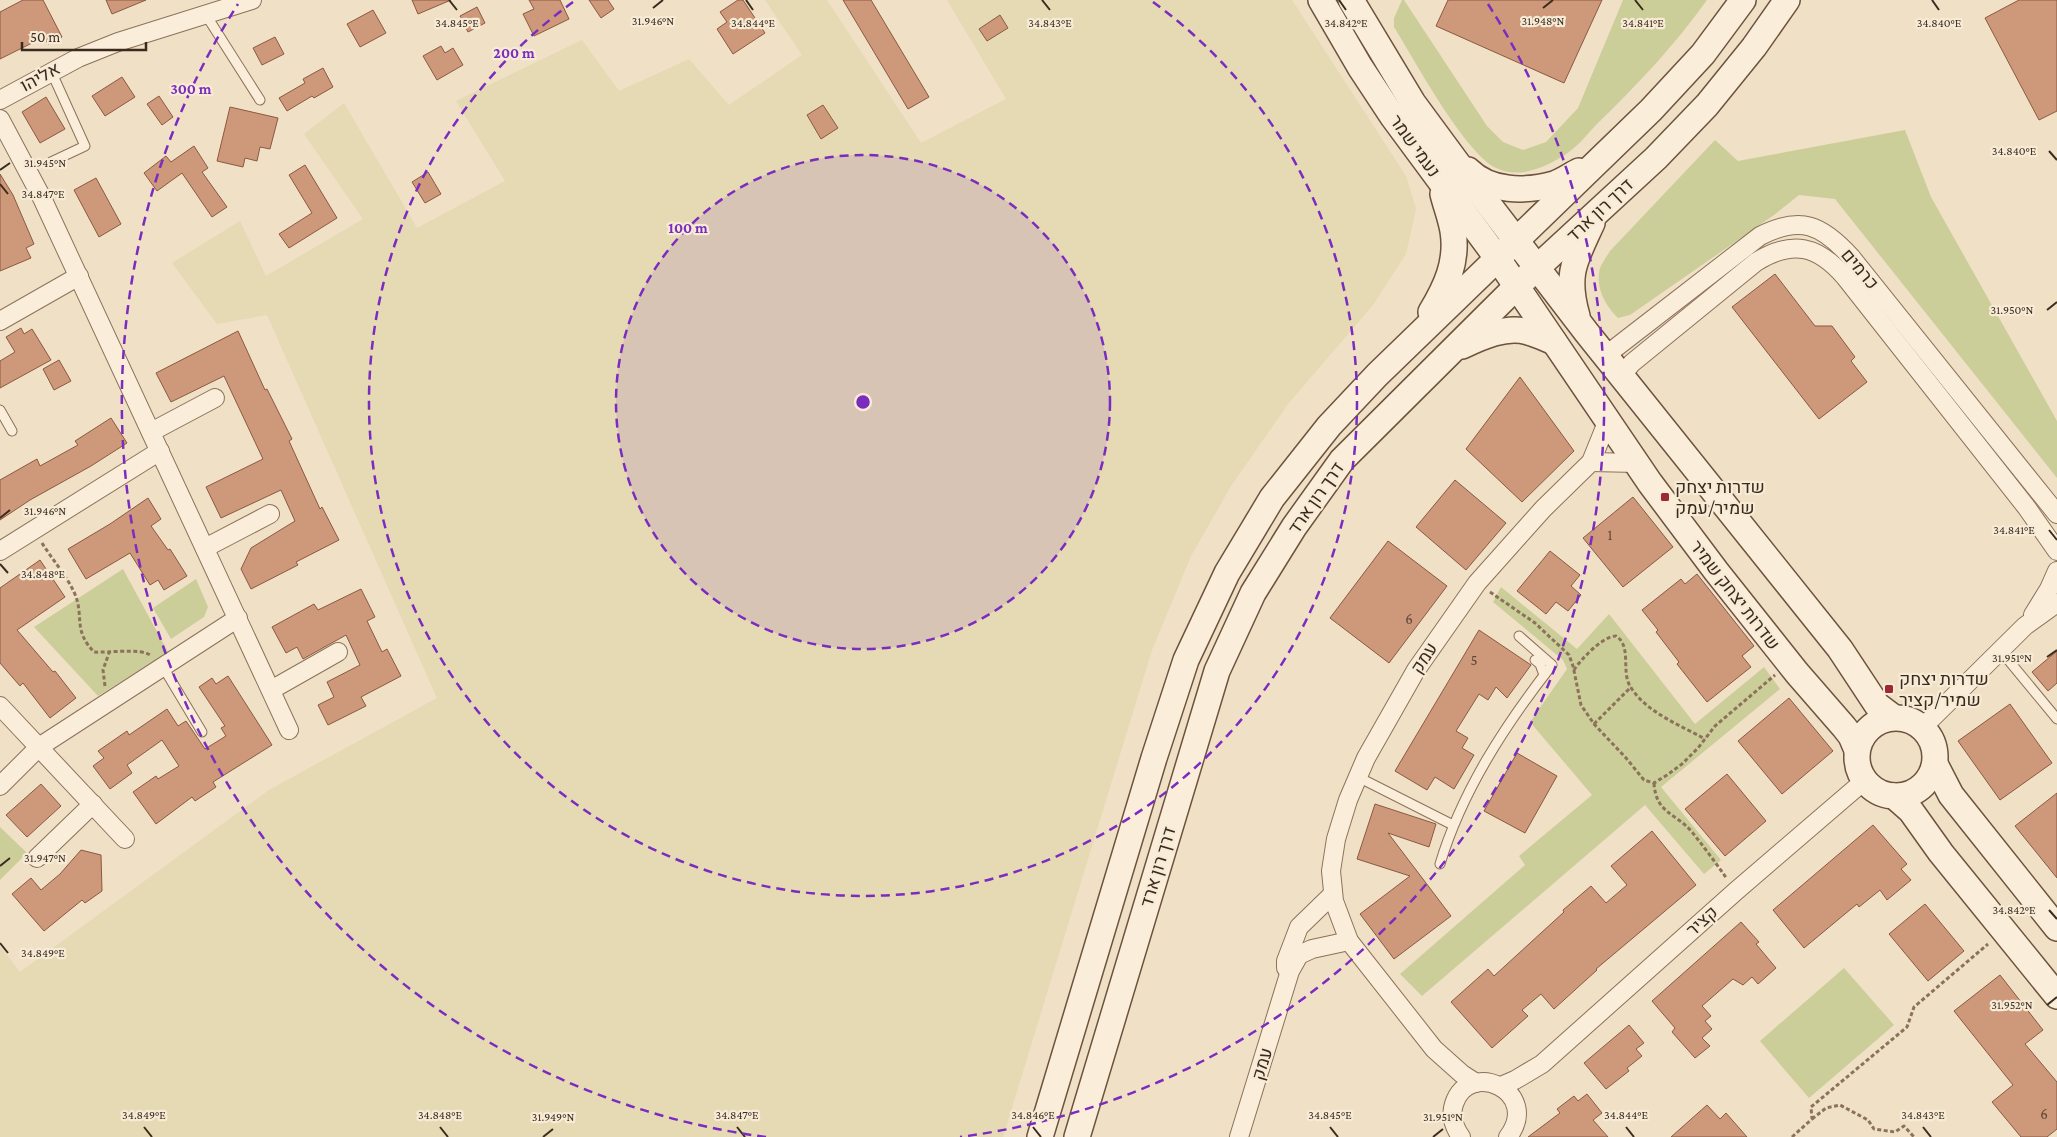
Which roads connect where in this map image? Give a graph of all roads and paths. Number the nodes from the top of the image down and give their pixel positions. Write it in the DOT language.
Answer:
graph roads {
  1 [pos="252,0"];
  2 [pos="1742,0"];
  3 [pos="1787,0"];
  4 [pos="1359,3"];
  5 [pos="1327,10"];
  6 [pos="206,14"];
  7 [pos="51,70"];
  8 [pos="0,100"];
  9 [pos="260,100"];
  10 [pos="0,118"];
  11 [pos="1440,140"];
  12 [pos="51,162"];
  13 [pos="1594,163"];
  14 [pos="1440,181"];
  15 [pos="1598,212"];
  16 [pos="1517,241"];
  17 [pos="1498,259"];
  18 [pos="1537,268"];
  19 [pos="78,276"];
  20 [pos="1516,287"];
  21 [pos="0,321"];
  22 [pos="1420,332"];
  23 [pos="1587,333"];
  24 [pos="1554,342"];
  25 [pos="1453,350"];
  26 [pos="1605,356"];
  27 [pos="1621,376"];
  28 [pos="215,398"];
  29 [pos="0,410"];
  30 [pos="1608,420"];
  31 [pos="12,431"];
  32 [pos="151,432"];
  33 [pos="160,451"];
  34 [pos="1591,462"];
  35 [pos="1637,463"];
  36 [pos="270,514"];
  37 [pos="2057,514"];
  38 [pos="34,530"];
  39 [pos="205,548"];
  40 [pos="0,551"];
  41 [pos="2057,551"];
  42 [pos="2057,571"];
  43 [pos="1477,583"];
  44 [pos="2057,603"];
  45 [pos="238,618"];
  46 [pos="2026,626"];
  47 [pos="1519,636"];
  48 [pos="2000,650"];
  49 [pos="338,652"];
  50 [pos="109,653"];
  51 [pos="1535,660"];
  52 [pos="1789,663"];
  53 [pos="163,667"];
  54 [pos="1574,670"];
  55 [pos="1544,675"];
  56 [pos="1631,687"];
  57 [pos="271,690"];
  58 [pos="110,701"];
  59 [pos="0,706"];
  60 [pos="1893,717"];
  61 [pos="2057,719"];
  62 [pos="1594,724"];
  63 [pos="1923,727"];
  64 [pos="289,730"];
  65 [pos="202,732"];
  66 [pos="1705,739"];
  67 [pos="39,747"];
  68 [pos="1857,750"];
  69 [pos="1935,764"];
  70 [pos="1358,777"];
  71 [pos="1864,780"];
  72 [pos="1654,783"];
  73 [pos="0,786"];
  74 [pos="1894,796"];
  75 [pos="93,804"];
  76 [pos="1453,824"];
  77 [pos="125,839"];
  78 [pos="37,858"];
  79 [pos="1440,864"];
  80 [pos="1736,891"];
  81 [pos="1334,894"];
  82 [pos="2057,928"];
  83 [pos="2004,930"];
  84 [pos="1349,941"];
  85 [pos="1284,991"];
  86 [pos="2057,996"];
  87 [pos="1434,1049"];
  88 [pos="1542,1064"];
  89 [pos="1476,1083"];
  90 [pos="1501,1086"];
  91 [pos="1456,1098"];
  92 [pos="1516,1105"];
  93 [pos="1812,1119"];
  94 [pos="1454,1132"];
  95 [pos="1512,1135"];
  96 [pos="1040,1137"];
  97 [pos="1077,1137"];
  98 [pos="1240,1137"];
  99 [pos="1792,1137"];
  100 [pos="1914,1137"];
  1 -- 6 [label="street, אליהו"];
  2 -- 13 [label="main road, דרך רון ארד"];
  3 -- 15 [label="main road, דרך רון ארד"];
  4 -- 5 [label="street"];
  4 -- 11 [label="main road, נעמי שמר"];
  5 -- 14 [label="main road, נעמי שמר"];
  6 -- 7 [label="street, אליהו"];
  6 -- 9 [label="lane"];
  7 -- 8 [label="street, אליהו"];
  7 -- 12 [label="lane"];
  10 -- 19 [label="street"];
  11 -- 13 [label="main road"];
  11 -- 16 [label="main road, נעמי שמר"];
  13 -- 16 [label="main road, דרך רון ארד"];
  14 -- 17 [label="main road, נעמי שמר"];
  14 -- 22 [label="main road"];
  15 -- 18 [label="main road, דרך רון ארד"];
  15 -- 23 [label="main road"];
  16 -- 17 [label="main road, דרך רון ארד"];
  16 -- 18 [label="main road, נעמי שמר"];
  17 -- 20 [label="main road, נעמי שמר"];
  17 -- 22 [label="main road, דרך רון ארד"];
  18 -- 20 [label="main road, דרך רון ארד"];
  18 -- 23 [label="main road"];
  19 -- 21 [label="street"];
  19 -- 32 [label="street"];
  20 -- 24 [label="main road, שדרות יצחק שמיר"];
  20 -- 25 [label="main road, דרך רון ארד"];
  22 -- 96 [label="main road, דרך רון ארד"];
  23 -- 26 [label="main road"];
  24 -- 25 [label="main road"];
  24 -- 30 [label="main road, שדרות יצחק שמיר"];
  25 -- 97 [label="main road, דרך רון ארד"];
  26 -- 27 [label="main road"];
  26 -- 37 [label="street, כרמים"];
  27 -- 41 [label="street, כרמים"];
  27 -- 60 [label="main road"];
  28 -- 32 [label="street"];
  29 -- 31 [label="lane"];
  30 -- 34 [label="street, עמק"];
  30 -- 35 [label="main road, שדרות יצחק שמיר"];
  32 -- 33 [label="street"];
  33 -- 38 [label="street"];
  33 -- 39 [label="street"];
  34 -- 35 [label="street"];
  34 -- 43 [label="street, עמק"];
  35 -- 52 [label="main road, שדרות יצחק שמיר"];
  36 -- 39 [label="street"];
  38 -- 40 [label="street"];
  38 -- 50 [label="path"];
  39 -- 45 [label="street"];
  42 -- 46 [label="street"];
  43 -- 54 [label="path"];
  43 -- 70 [label="street, עמק"];
  44 -- 46 [label="street"];
  45 -- 53 [label="street"];
  45 -- 57 [label="street"];
  46 -- 48 [label="street"];
  47 -- 55 [label="lane"];
  48 -- 61 [label="lane"];
  48 -- 63 [label="street"];
  49 -- 57 [label="street"];
  50 -- 53 [label="path"];
  50 -- 58 [label="path"];
  51 -- 55 [label="lane"];
  52 -- 66 [label="path"];
  52 -- 68 [label="main road, שדרות יצחק שמיר"];
  53 -- 58 [label="street"];
  53 -- 65 [label="lane"];
  54 -- 56 [label="path"];
  54 -- 62 [label="path"];
  55 -- 76 [label="lane"];
  56 -- 62 [label="path"];
  56 -- 66 [label="path"];
  57 -- 64 [label="street"];
  58 -- 67 [label="street"];
  59 -- 67 [label="street"];
  60 -- 63 [label="main road"];
  60 -- 68 [label="main road"];
  62 -- 72 [label="path"];
  63 -- 69 [label="main road"];
  66 -- 72 [label="path"];
  67 -- 73 [label="street"];
  67 -- 75 [label="street"];
  68 -- 71 [label="main road"];
  69 -- 74 [label="main road"];
  69 -- 82 [label="main road"];
  70 -- 76 [label="lane"];
  70 -- 81 [label="street, עמק"];
  71 -- 74 [label="main road"];
  71 -- 80 [label="street, קציר"];
  72 -- 80 [label="path"];
  74 -- 83 [label="main road"];
  75 -- 77 [label="street"];
  75 -- 78 [label="street"];
  76 -- 79 [label="lane"];
  80 -- 88 [label="street, קציר"];
  81 -- 84 [label="street, עמק"];
  81 -- 85 [label="street, עמק"];
  83 -- 86 [label="main road"];
  83 -- 93 [label="path"];
  84 -- 85 [label="street, עמק"];
  84 -- 87 [label="street, עמק"];
  85 -- 98 [label="street, עמק"];
  87 -- 89 [label="street, עמק"];
  87 -- 91 [label="street, עמק"];
  88 -- 90 [label="street, קציר"];
  88 -- 92 [label="street, קציר"];
  89 -- 90 [label="street"];
  89 -- 91 [label="street"];
  90 -- 92 [label="street"];
  91 -- 94 [label="street"];
  92 -- 95 [label="street"];
  93 -- 99 [label="path"];
  93 -- 100 [label="path"];
}
